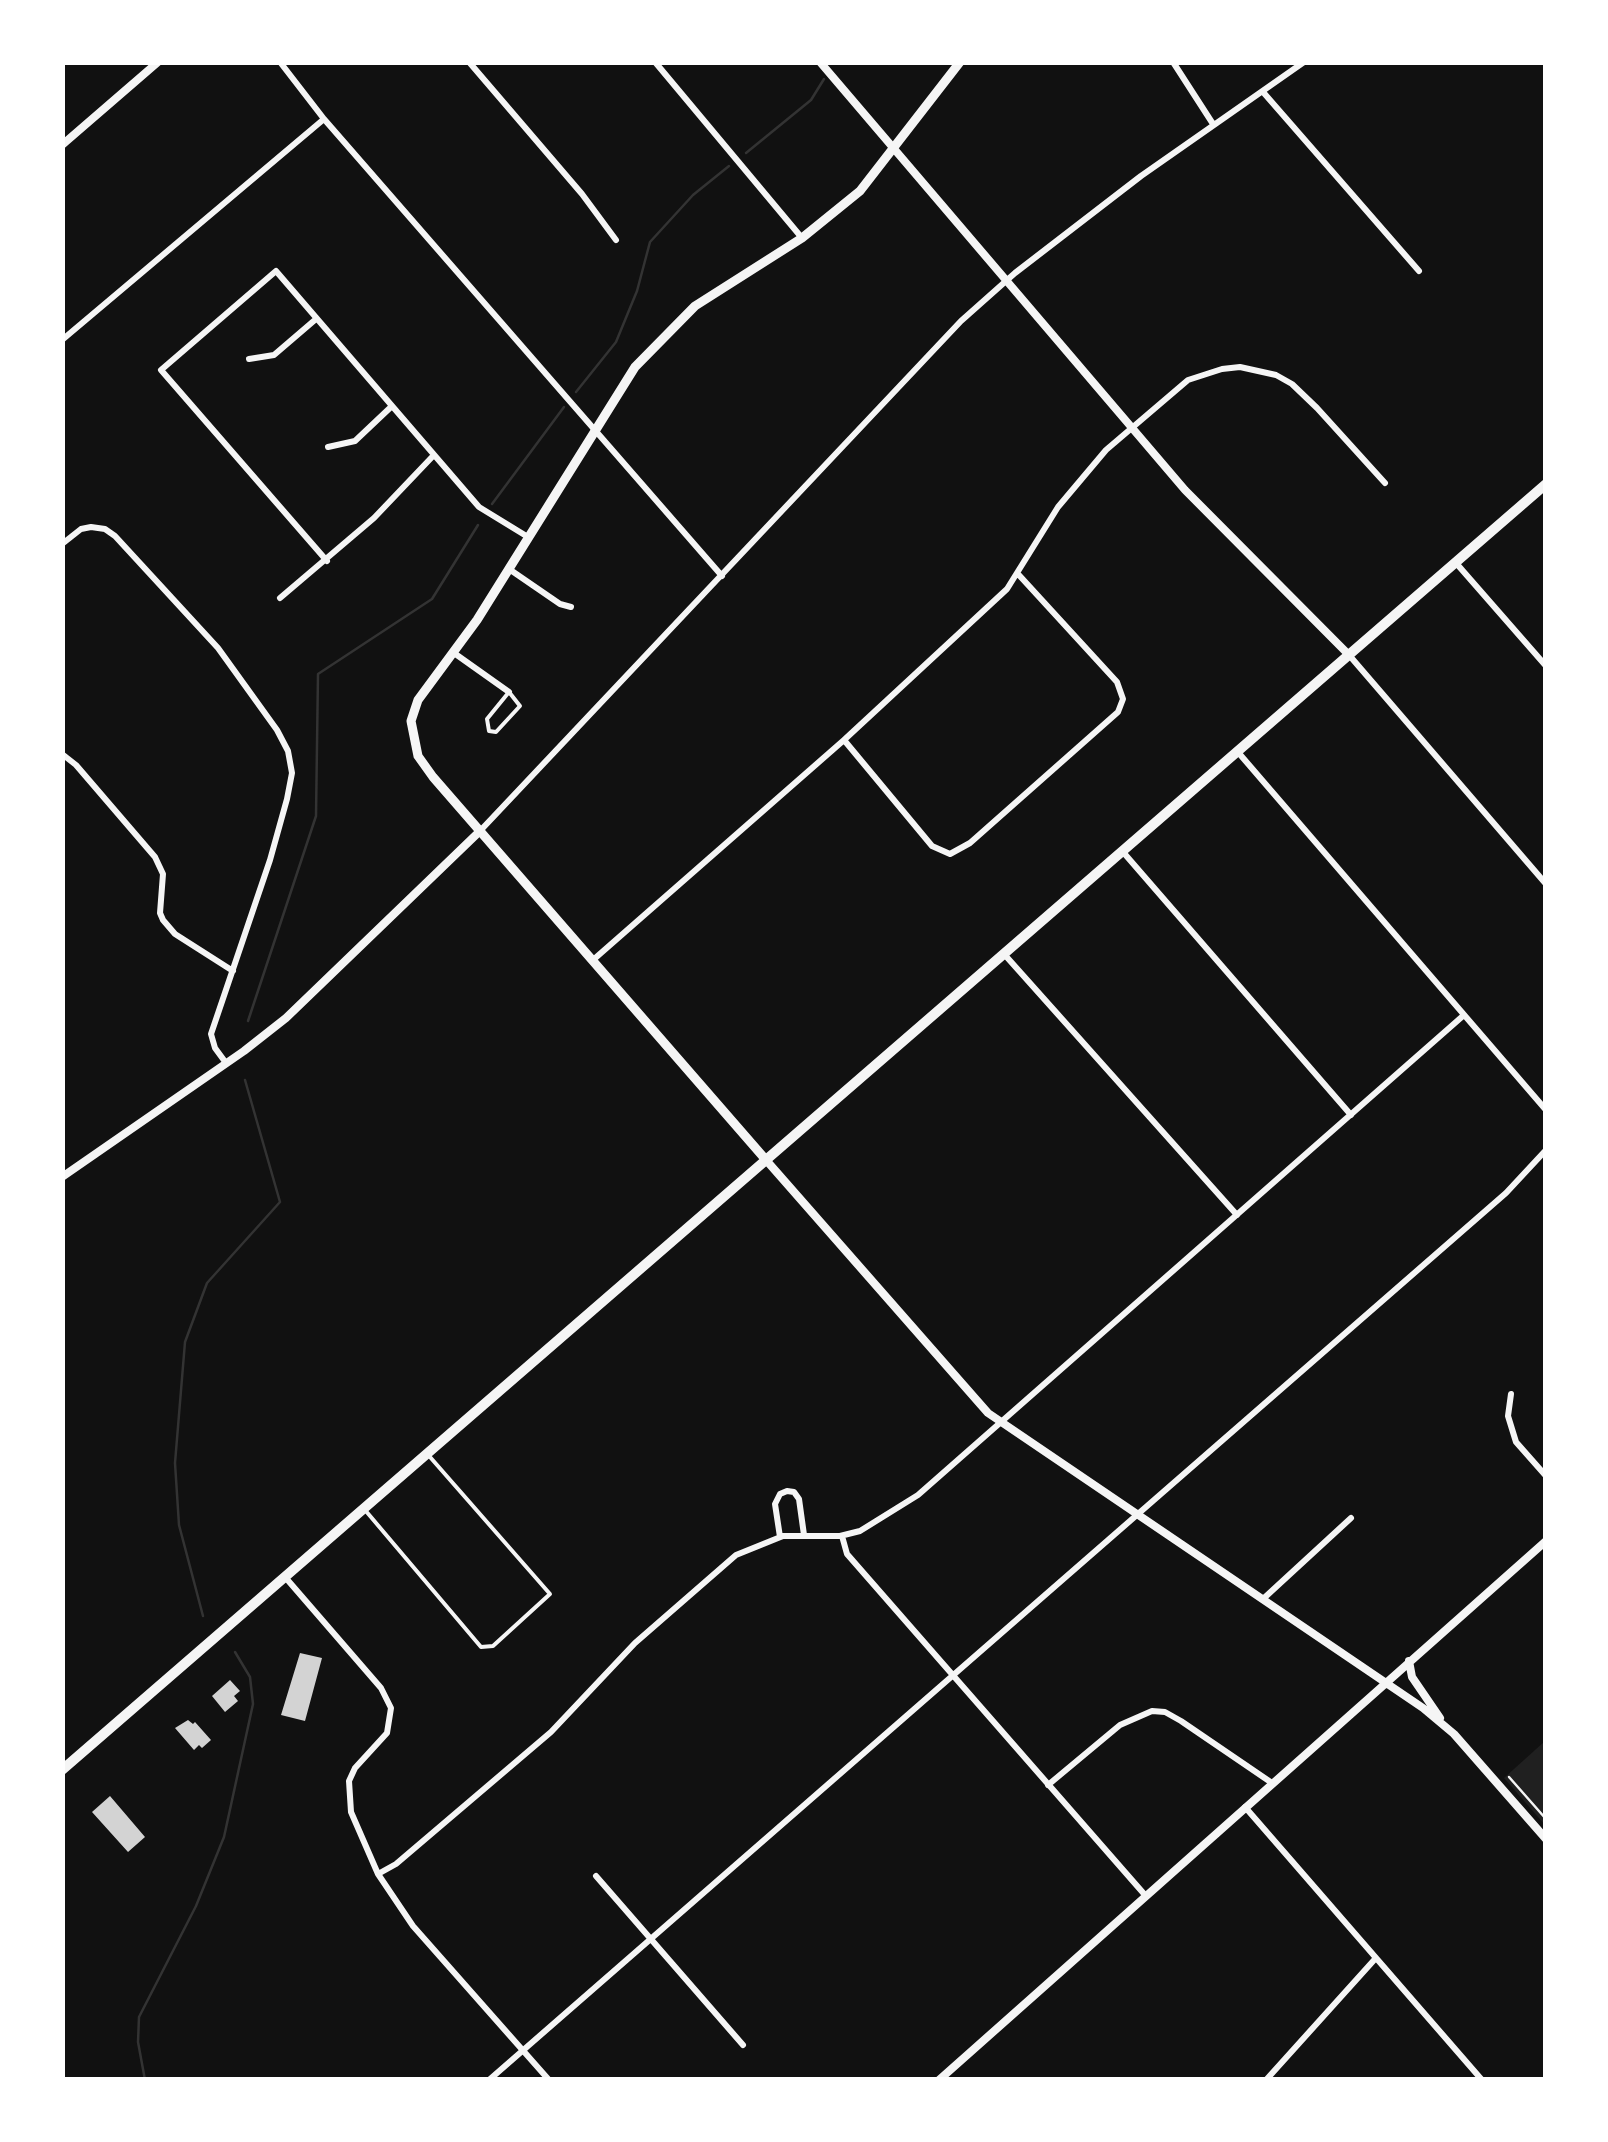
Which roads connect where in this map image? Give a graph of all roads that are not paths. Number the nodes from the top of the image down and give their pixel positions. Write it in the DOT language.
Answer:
graph roads {
  1 [pos="158,62"];
  2 [pos="280,62"];
  3 [pos="469,62"];
  4 [pos="654,62"];
  5 [pos="820,62"];
  6 [pos="960,62"];
  7 [pos="1172,62"];
  8 [pos="1304,62"];
  9 [pos="1262,92"];
  10 [pos="324,118"];
  11 [pos="1213,124"];
  12 [pos="62,145"];
  13 [pos="894,150"];
  14 [pos="802,238"];
  15 [pos="616,240"];
  16 [pos="1418,272"];
  17 [pos="1004,281"];
  18 [pos="316,320"];
  19 [pos="62,340"];
  20 [pos="249,359"];
  21 [pos="392,406"];
  22 [pos="1132,426"];
  23 [pos="594,428"];
  24 [pos="328,447"];
  25 [pos="433,456"];
  26 [pos="1386,483"];
  27 [pos="1546,484"];
  28 [pos="528,537"];
  29 [pos="62,544"];
  30 [pos="326,561"];
  31 [pos="1455,562"];
  32 [pos="508,569"];
  33 [pos="1018,574"];
  34 [pos="722,576"];
  35 [pos="280,598"];
  36 [pos="571,607"];
  37 [pos="454,652"];
  38 [pos="1348,654"];
  39 [pos="1546,666"];
  40 [pos="510,692"];
  41 [pos="844,740"];
  42 [pos="1236,750"];
  43 [pos="62,754"];
  44 [pos="480,830"];
  45 [pos="1122,851"];
  46 [pos="1546,884"];
  47 [pos="1004,954"];
  48 [pos="593,960"];
  49 [pos="233,971"];
  50 [pos="1464,1016"];
  51 [pos="226,1063"];
  52 [pos="1546,1110"];
  53 [pos="1351,1115"];
  54 [pos="1546,1150"];
  55 [pos="766,1160"];
  56 [pos="62,1177"];
  57 [pos="1237,1215"];
  58 [pos="1511,1394"];
  59 [pos="999,1421"];
  60 [pos="426,1454"];
  61 [pos="1546,1476"];
  62 [pos="363,1508"];
  63 [pos="1138,1515"];
  64 [pos="1351,1518"];
  65 [pos="804,1535"];
  66 [pos="842,1536"];
  67 [pos="780,1537"];
  68 [pos="1546,1541"];
  69 [pos="285,1577"];
  70 [pos="1263,1598"];
  71 [pos="1408,1660"];
  72 [pos="953,1676"];
  73 [pos="1384,1681"];
  74 [pos="1444,1726"];
  75 [pos="62,1770"];
  76 [pos="1272,1783"];
  77 [pos="1048,1785"];
  78 [pos="1245,1807"];
  79 [pos="1546,1839"];
  80 [pos="378,1874"];
  81 [pos="596,1876"];
  82 [pos="1145,1896"];
  83 [pos="649,1940"];
  84 [pos="1375,1959"];
  85 [pos="743,2046"];
  86 [pos="523,2050"];
  87 [pos="489,2080"];
  88 [pos="548,2080"];
  89 [pos="939,2080"];
  90 [pos="1266,2080"];
  91 [pos="1482,2080"];
  1 -- 12 [label="street"];
  2 -- 10 [label="street"];
  3 -- 15 [label="street"];
  4 -- 14 [label="street"];
  5 -- 13 [label="street"];
  6 -- 13 [label="main road"];
  7 -- 11 [label="street"];
  8 -- 9 [label="street"];
  9 -- 11 [label="street"];
  9 -- 16 [label="street"];
  10 -- 19 [label="street"];
  10 -- 23 [label="street"];
  11 -- 17 [label="street"];
  13 -- 14 [label="main road"];
  13 -- 17 [label="street"];
  14 -- 23 [label="main road"];
  17 -- 22 [label="street"];
  17 -- 34 [label="street"];
  18 -- 20 [label="street"];
  18 -- 21 [label="street"];
  18 -- 30 [label="street"];
  21 -- 24 [label="street"];
  21 -- 25 [label="street"];
  22 -- 26 [label="street"];
  22 -- 33 [label="street"];
  22 -- 38 [label="street"];
  23 -- 28 [label="main road"];
  23 -- 34 [label="street"];
  25 -- 28 [label="street"];
  25 -- 30 [label="street"];
  27 -- 31 [label="main road"];
  28 -- 32 [label="main road"];
  29 -- 49 [label="street"];
  30 -- 35 [label="street"];
  31 -- 38 [label="main road"];
  31 -- 39 [label="street"];
  32 -- 36 [label="street"];
  32 -- 37 [label="main road"];
  33 -- 41 [label="street"];
  33 -- 41 [label="street"];
  34 -- 44 [label="street"];
  37 -- 40 [label="street"];
  37 -- 44 [label="main road"];
  38 -- 42 [label="main road"];
  38 -- 46 [label="street"];
  40 -- 40 [label="lane"];
  41 -- 48 [label="street"];
  42 -- 45 [label="main road"];
  42 -- 50 [label="street"];
  43 -- 49 [label="street"];
  44 -- 48 [label="main road"];
  44 -- 51 [label="street"];
  45 -- 47 [label="main road"];
  45 -- 53 [label="street"];
  47 -- 55 [label="main road"];
  47 -- 57 [label="street"];
  48 -- 55 [label="main road"];
  49 -- 51 [label="street"];
  50 -- 52 [label="street"];
  50 -- 53 [label="street"];
  51 -- 56 [label="street"];
  53 -- 57 [label="street"];
  54 -- 63 [label="street"];
  55 -- 59 [label="street"];
  55 -- 60 [label="main road"];
  57 -- 59 [label="street"];
  58 -- 61 [label="street"];
  59 -- 63 [label="street"];
  59 -- 66 [label="street"];
  60 -- 62 [label="main road"];
  60 -- 62 [label="lane"];
  62 -- 69 [label="main road"];
  63 -- 70 [label="street"];
  63 -- 72 [label="street"];
  64 -- 70 [label="street"];
  65 -- 66 [label="street"];
  65 -- 67 [label="street"];
  65 -- 67 [label="street"];
  66 -- 72 [label="street"];
  67 -- 80 [label="street"];
  68 -- 71 [label="street"];
  69 -- 75 [label="main road"];
  69 -- 80 [label="street"];
  70 -- 73 [label="street"];
  71 -- 73 [label="street"];
  71 -- 74 [label="street"];
  72 -- 77 [label="street"];
  72 -- 83 [label="street"];
  73 -- 74 [label="street"];
  73 -- 76 [label="street"];
  74 -- 79 [label="street"];
  76 -- 77 [label="street"];
  76 -- 78 [label="street"];
  77 -- 82 [label="street"];
  78 -- 82 [label="street"];
  78 -- 84 [label="street"];
  80 -- 86 [label="street"];
  81 -- 83 [label="street"];
  82 -- 89 [label="street"];
  83 -- 85 [label="street"];
  83 -- 86 [label="street"];
  84 -- 90 [label="street"];
  84 -- 91 [label="street"];
  86 -- 87 [label="street"];
  86 -- 88 [label="street"];
}
